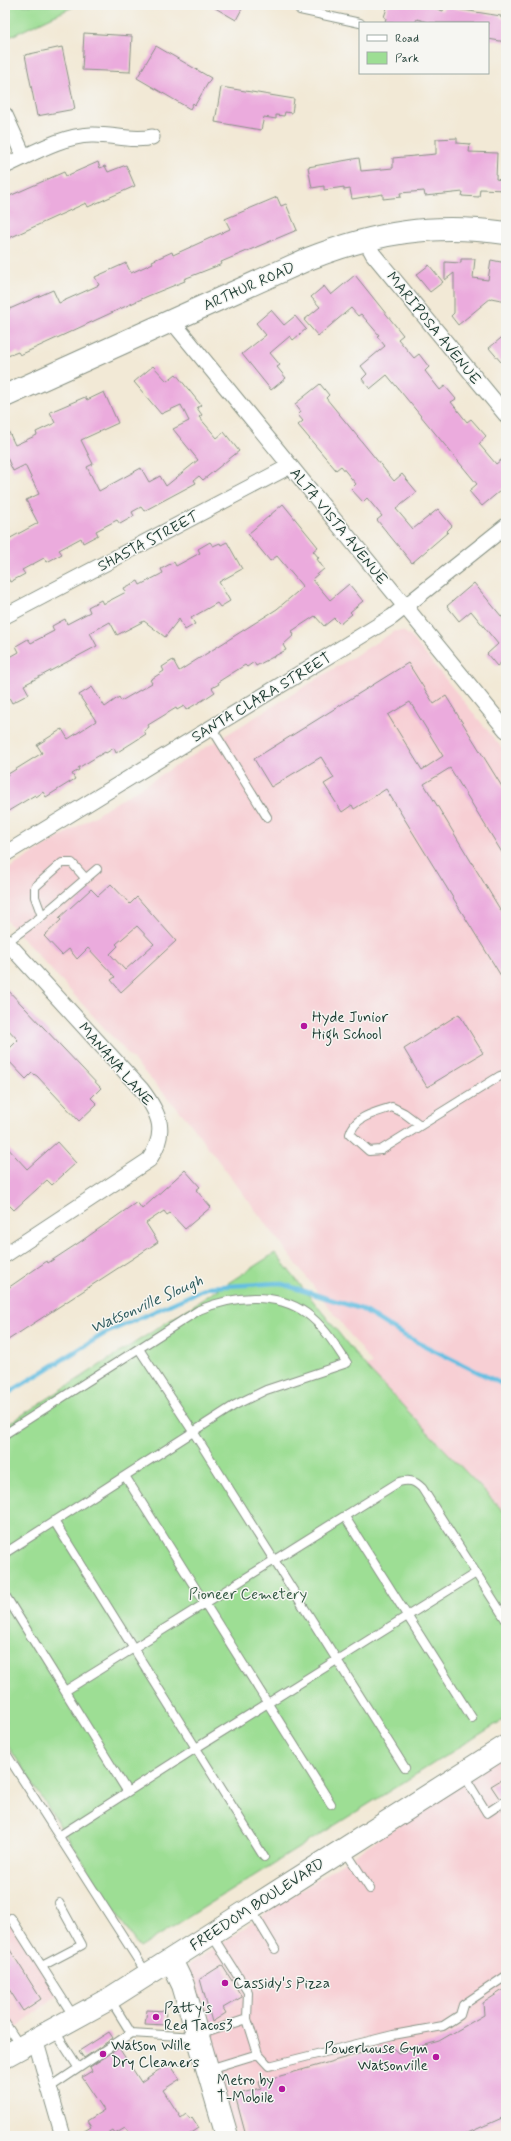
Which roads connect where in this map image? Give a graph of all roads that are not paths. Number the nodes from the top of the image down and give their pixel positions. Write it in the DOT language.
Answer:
graph roads {
  1 [pos="301,5"];
  2 [pos="359,23"];
  3 [pos="5,115"];
  4 [pos="152,137"];
  5 [pos="24,157"];
  6 [pos="5,166"];
  7 [pos="506,233"];
  8 [pos="365,239"];
  9 [pos="172,321"];
  10 [pos="5,396"];
  11 [pos="506,415"];
  12 [pos="290,466"];
  13 [pos="506,526"];
  14 [pos="406,607"];
  15 [pos="5,616"];
  16 [pos="211,727"];
  17 [pos="506,730"];
  18 [pos="267,816"];
  19 [pos="5,854"];
  20 [pos="97,869"];
  21 [pos="86,879"];
  22 [pos="42,916"];
  23 [pos="6,941"];
  24 [pos="506,1074"];
  25 [pos="420,1125"];
  26 [pos="7,1249"];
  27 [pos="139,1349"];
  28 [pos="194,1433"];
  29 [pos="5,1434"];
  30 [pos="125,1476"];
  31 [pos="345,1518"];
  32 [pos="54,1521"];
  33 [pos="5,1553"];
  34 [pos="275,1561"];
  35 [pos="476,1573"];
  36 [pos="5,1595"];
  37 [pos="205,1605"];
  38 [pos="406,1616"];
  39 [pos="506,1620"];
  40 [pos="134,1649"];
  41 [pos="338,1660"];
  42 [pos="65,1691"];
  43 [pos="268,1703"];
  44 [pos="472,1718"];
  45 [pos="506,1746"];
  46 [pos="196,1748"];
  47 [pos="5,1752"];
  48 [pos="405,1768"];
  49 [pos="463,1773"];
  50 [pos="128,1791"];
  51 [pos="502,1803"];
  52 [pos="331,1804"];
  53 [pos="59,1836"];
  54 [pos="344,1849"];
  55 [pos="264,1857"];
  56 [pos="370,1889"];
  57 [pos="59,1903"];
  58 [pos="251,1908"];
  59 [pos="11,1918"];
  60 [pos="210,1934"];
  61 [pos="275,1949"];
  62 [pos="171,1960"];
  63 [pos="42,1966"];
  64 [pos="148,1974"];
  65 [pos="506,1976"];
  66 [pos="109,1998"];
  67 [pos="75,2018"];
  68 [pos="247,2019"];
  69 [pos="5,2023"];
  70 [pos="54,2030"];
  71 [pos="131,2033"];
  72 [pos="198,2036"];
  73 [pos="20,2048"];
  74 [pos="258,2054"];
  75 [pos="78,2067"];
  76 [pos="208,2069"];
  77 [pos="49,2088"];
  78 [pos="63,2136"];
  79 [pos="227,2136"];
  1 -- 2 [label="lane"];
  3 -- 5 [label="street"];
  4 -- 5 [label="street"];
  5 -- 6 [label="street"];
  7 -- 8 [label="street, ARTHUR ROAD"];
  8 -- 9 [label="street, ARTHUR ROAD"];
  8 -- 11 [label="street, MARIPOSA AVENUE"];
  9 -- 10 [label="street, ARTHUR ROAD"];
  9 -- 12 [label="street, ALTA VISTA AVENUE"];
  12 -- 14 [label="street, ALTA VISTA AVENUE"];
  12 -- 15 [label="street, SHASTA STREET"];
  13 -- 14 [label="street, SANTA CLARA STREET"];
  14 -- 16 [label="street, SANTA CLARA STREET"];
  14 -- 17 [label="street, ALTA VISTA AVENUE"];
  16 -- 18 [label="lane"];
  16 -- 19 [label="street, SANTA CLARA STREET"];
  20 -- 21 [label="lane"];
  21 -- 22 [label="lane"];
  21 -- 22 [label="lane"];
  22 -- 23 [label="lane"];
  23 -- 26 [label="street, MANANA LANE"];
  24 -- 25 [label="lane"];
  25 -- 25 [label="lane"];
  27 -- 28 [label="lane"];
  27 -- 28 [label="lane"];
  27 -- 29 [label="lane"];
  28 -- 30 [label="lane"];
  28 -- 34 [label="lane"];
  30 -- 32 [label="lane"];
  30 -- 37 [label="lane"];
  31 -- 34 [label="lane"];
  31 -- 35 [label="lane"];
  31 -- 38 [label="lane"];
  32 -- 33 [label="lane"];
  32 -- 40 [label="lane"];
  34 -- 37 [label="lane"];
  34 -- 41 [label="lane"];
  35 -- 38 [label="lane"];
  35 -- 39 [label="lane"];
  36 -- 42 [label="lane"];
  37 -- 40 [label="lane"];
  37 -- 43 [label="lane"];
  38 -- 41 [label="lane"];
  38 -- 44 [label="lane"];
  40 -- 42 [label="lane"];
  40 -- 46 [label="lane"];
  41 -- 43 [label="lane"];
  41 -- 48 [label="lane"];
  42 -- 50 [label="lane"];
  43 -- 46 [label="lane"];
  43 -- 52 [label="lane"];
  45 -- 49 [label="street, FREEDOM BOULEVARD"];
  46 -- 50 [label="lane"];
  46 -- 55 [label="lane"];
  47 -- 53 [label="lane"];
  49 -- 51 [label="lane"];
  49 -- 54 [label="street, FREEDOM BOULEVARD"];
  50 -- 53 [label="lane"];
  53 -- 64 [label="lane"];
  54 -- 56 [label="lane"];
  54 -- 58 [label="street, FREEDOM BOULEVARD"];
  57 -- 63 [label="lane"];
  58 -- 60 [label="street, FREEDOM BOULEVARD"];
  58 -- 61 [label="lane"];
  59 -- 63 [label="lane"];
  60 -- 62 [label="street, FREEDOM BOULEVARD"];
  60 -- 68 [label="lane"];
  62 -- 64 [label="street, FREEDOM BOULEVARD"];
  62 -- 72 [label="street"];
  63 -- 67 [label="lane"];
  64 -- 66 [label="street, FREEDOM BOULEVARD"];
  65 -- 74 [label="lane"];
  66 -- 67 [label="street, FREEDOM BOULEVARD"];
  66 -- 71 [label="lane"];
  67 -- 70 [label="street, FREEDOM BOULEVARD"];
  68 -- 72 [label="lane"];
  68 -- 74 [label="lane"];
  69 -- 73 [label="lane"];
  70 -- 73 [label="street, FREEDOM BOULEVARD"];
  70 -- 75 [label="lane"];
  71 -- 72 [label="lane"];
  71 -- 75 [label="lane"];
  72 -- 76 [label="street"];
  73 -- 77 [label="street"];
  74 -- 76 [label="lane"];
  75 -- 77 [label="lane"];
  76 -- 79 [label="street"];
  77 -- 78 [label="street"];
}
